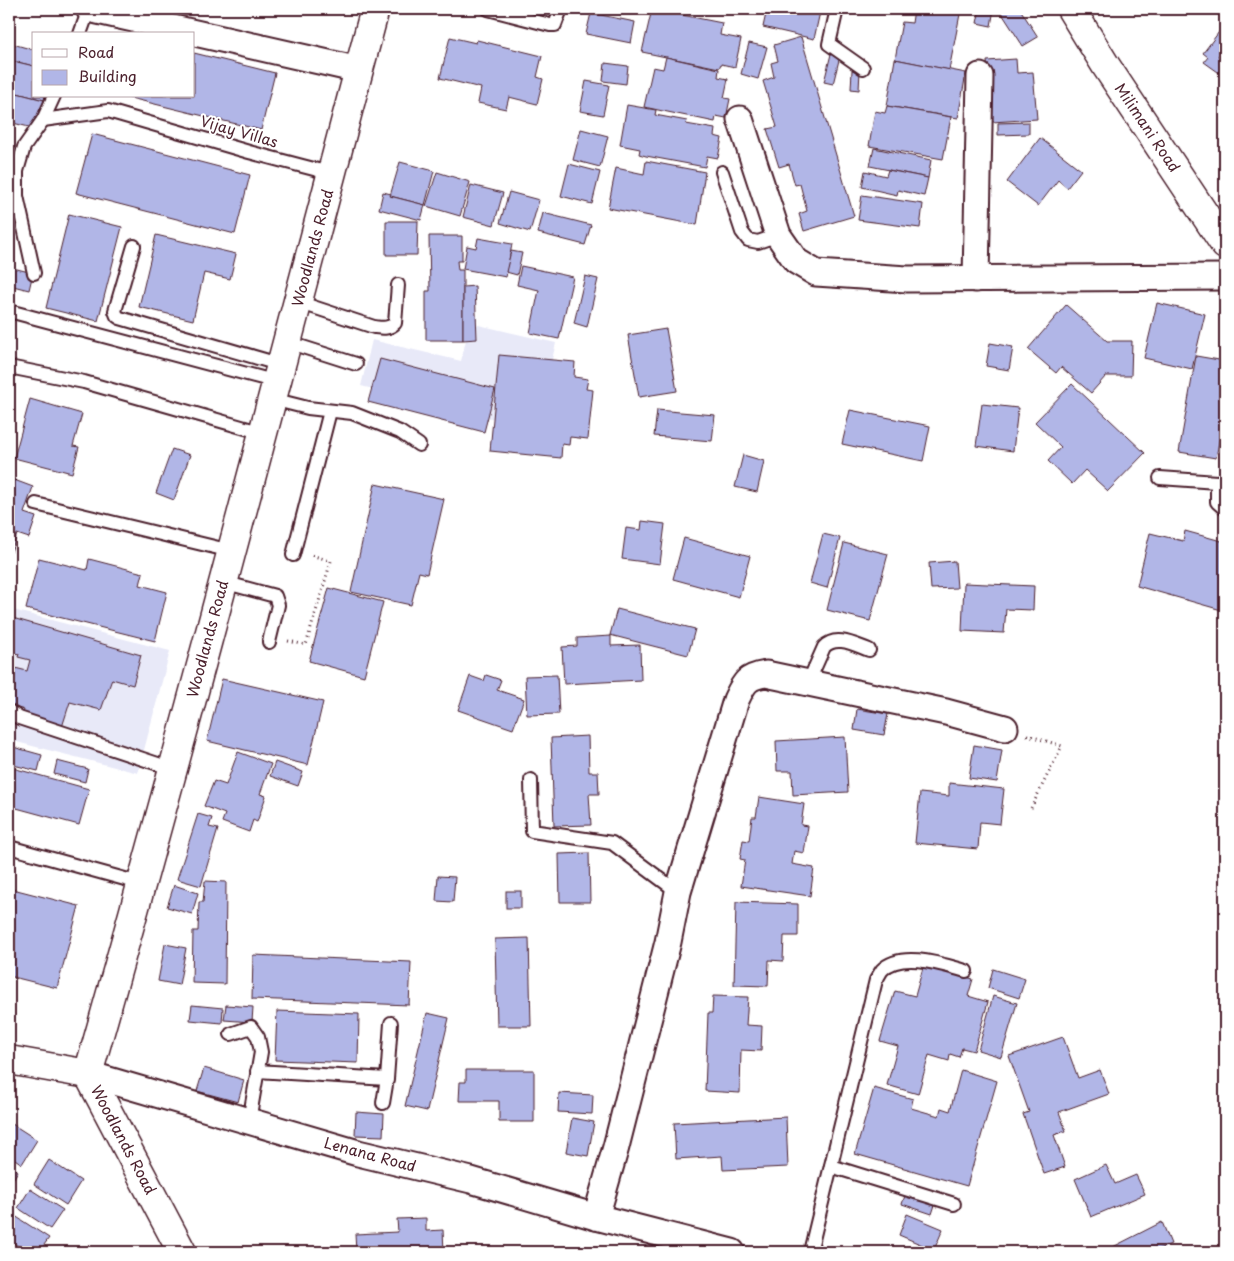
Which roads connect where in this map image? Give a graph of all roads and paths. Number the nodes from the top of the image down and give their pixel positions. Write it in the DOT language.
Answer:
graph roads {
  1 [pos="89,9"];
  2 [pos="375,9"];
  3 [pos="488,9"];
  4 [pos="561,9"];
  5 [pos="837,9"];
  6 [pos="1071,9"];
  7 [pos="81,32"];
  8 [pos="191,32"];
  9 [pos="195,33"];
  10 [pos="862,68"];
  11 [pos="359,70"];
  12 [pos="980,76"];
  13 [pos="53,98"];
  14 [pos="740,119"];
  15 [pos="43,120"];
  16 [pos="722,172"];
  17 [pos="333,174"];
  18 [pos="778,234"];
  19 [pos="1225,245"];
  20 [pos="134,246"];
  21 [pos="34,273"];
  22 [pos="1225,277"];
  23 [pos="976,278"];
  24 [pos="398,285"];
  25 [pos="298,302"];
  26 [pos="9,311"];
  27 [pos="356,364"];
  28 [pos="9,367"];
  29 [pos="280,372"];
  30 [pos="330,411"];
  31 [pos="262,433"];
  32 [pos="419,445"];
  33 [pos="1160,478"];
  34 [pos="1221,481"];
  35 [pos="36,504"];
  36 [pos="1225,509"];
  37 [pos="231,551"];
  38 [pos="293,553"];
  39 [pos="223,582"];
  40 [pos="269,639"];
  41 [pos="869,650"];
  42 [pos="808,683"];
  43 [pos="9,711"];
  44 [pos="1005,728"];
  45 [pos="173,769"];
  46 [pos="531,780"];
  47 [pos="1031,808"];
  48 [pos="9,847"];
  49 [pos="142,884"];
  50 [pos="678,892"];
  51 [pos="966,971"];
  52 [pos="391,1023"];
  53 [pos="231,1034"];
  54 [pos="9,1060"];
  55 [pos="257,1071"];
  56 [pos="88,1074"];
  57 [pos="387,1079"];
  58 [pos="382,1103"];
  59 [pos="249,1121"];
  60 [pos="831,1166"];
  61 [pos="954,1204"];
  62 [pos="596,1217"];
  63 [pos="182,1252"];
  64 [pos="732,1252"];
  65 [pos="810,1252"];
  1 -- 7 [label="lane"];
  1 -- 8 [label="street"];
  2 -- 11 [label="street, Woodlands Road"];
  3 -- 4 [label="lane"];
  5 -- 10 [label="lane"];
  6 -- 19 [label="street, Milimani Road"];
  9 -- 11 [label="street"];
  11 -- 17 [label="street, Woodlands Road"];
  12 -- 23 [label="street"];
  13 -- 15 [label="lane"];
  14 -- 18 [label="street"];
  15 -- 17 [label="lane, Vijay Villas"];
  15 -- 21 [label="lane"];
  16 -- 18 [label="lane"];
  17 -- 25 [label="street, Woodlands Road"];
  18 -- 23 [label="street"];
  20 -- 29 [label="lane"];
  22 -- 23 [label="street"];
  24 -- 25 [label="lane"];
  25 -- 29 [label="street, Woodlands Road"];
  26 -- 29 [label="lane"];
  27 -- 29 [label="lane"];
  28 -- 31 [label="lane"];
  29 -- 30 [label="lane"];
  29 -- 31 [label="street, Woodlands Road"];
  30 -- 32 [label="lane"];
  30 -- 38 [label="lane"];
  31 -- 37 [label="street, Woodlands Road"];
  33 -- 34 [label="lane"];
  34 -- 36 [label="lane"];
  35 -- 37 [label="lane"];
  37 -- 39 [label="street, Woodlands Road"];
  38 -- 40 [label="path"];
  39 -- 40 [label="lane"];
  39 -- 45 [label="street, Woodlands Road"];
  41 -- 42 [label="lane"];
  42 -- 44 [label="street"];
  42 -- 50 [label="street"];
  43 -- 45 [label="lane"];
  44 -- 47 [label="path"];
  45 -- 49 [label="street, Woodlands Road"];
  46 -- 50 [label="lane"];
  48 -- 49 [label="lane"];
  49 -- 56 [label="street, Woodlands Road"];
  50 -- 62 [label="street"];
  51 -- 60 [label="lane"];
  52 -- 57 [label="lane"];
  53 -- 55 [label="lane"];
  54 -- 56 [label="street, Lenana Road"];
  55 -- 57 [label="lane"];
  55 -- 59 [label="lane"];
  56 -- 59 [label="street, Lenana Road"];
  56 -- 63 [label="street, Woodlands Road"];
  57 -- 58 [label="lane"];
  59 -- 62 [label="street, Lenana Road"];
  60 -- 61 [label="lane"];
  60 -- 65 [label="lane"];
  62 -- 64 [label="street, Lenana Road"];
}
